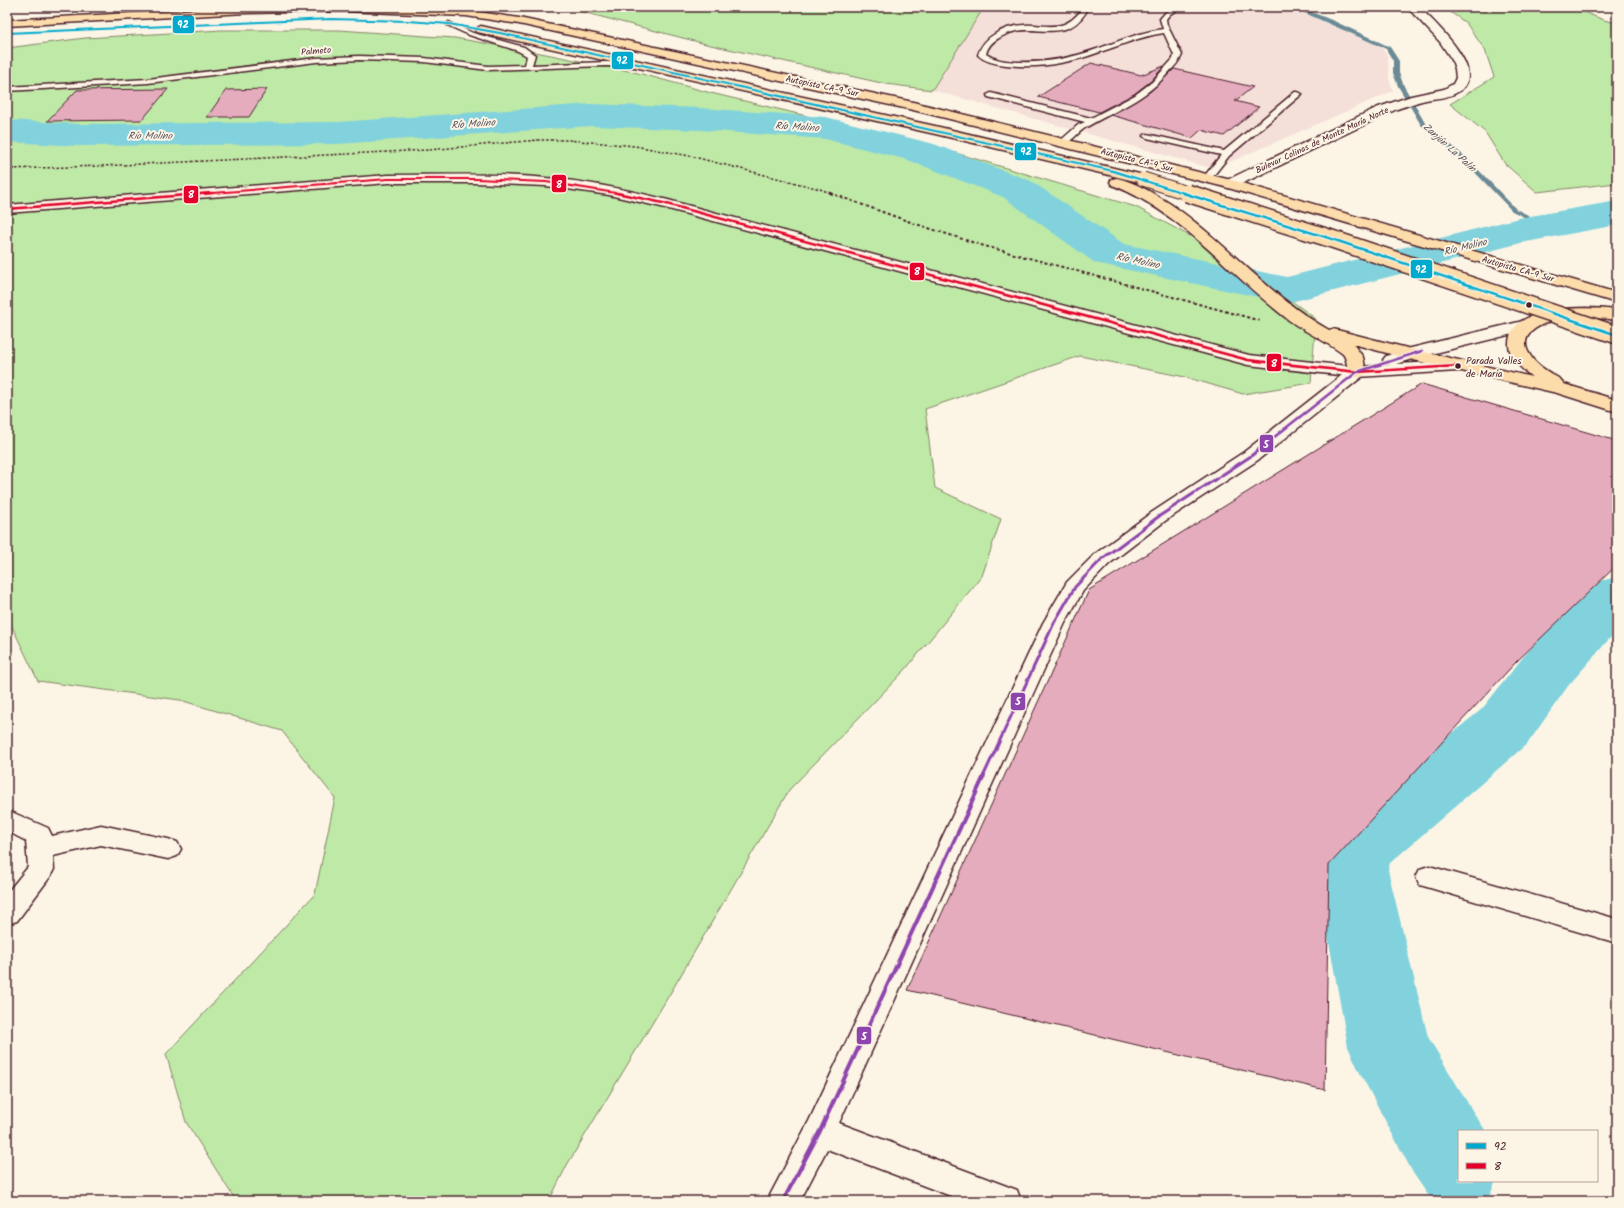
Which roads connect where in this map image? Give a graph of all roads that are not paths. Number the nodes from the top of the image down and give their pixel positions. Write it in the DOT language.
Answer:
graph roads {
  1 [pos="1181,7"];
  2 [pos="1413,7"];
  3 [pos="1083,12"];
  4 [pos="7,23"];
  5 [pos="449,24"];
  6 [pos="1167,31"];
  7 [pos="7,33"];
  8 [pos="645,65"];
  9 [pos="528,66"];
  10 [pos="7,89"];
  11 [pos="1298,94"];
  12 [pos="991,95"];
  13 [pos="1092,121"];
  14 [pos="935,130"];
  15 [pos="1148,136"];
  16 [pos="1063,142"];
  17 [pos="1226,154"];
  18 [pos="1207,178"];
  19 [pos="1230,184"];
  20 [pos="7,209"];
  21 [pos="1617,298"];
  22 [pos="1617,315"];
  23 [pos="1527,325"];
  24 [pos="1319,330"];
  25 [pos="1617,335"];
  26 [pos="1409,354"];
  27 [pos="1458,366"];
  28 [pos="1357,372"];
  29 [pos="1562,389"];
  30 [pos="1617,406"];
  31 [pos="7,820"];
  32 [pos="40,842"];
  33 [pos="168,849"];
  34 [pos="1429,877"];
  35 [pos="7,913"];
  36 [pos="1617,931"];
  37 [pos="820,1131"];
  38 [pos="783,1201"];
  39 [pos="1005,1201"];
  1 -- 6 [label="lane"];
  2 -- 19 [label="street, Bulevar Colinas de Monte María Norte"];
  3 -- 6 [label="lane"];
  4 -- 16 [label="highway, Autopista CA-9 Sur"];
  5 -- 7 [label="highway, Autopista CA-9 Sur"];
  5 -- 8 [label="highway, Autopista CA-9 Sur"];
  5 -- 9 [label="lane"];
  6 -- 13 [label="lane"];
  8 -- 9 [label="lane, Palmeto"];
  8 -- 14 [label="highway, Autopista CA-9 Sur"];
  9 -- 10 [label="lane, Palmeto"];
  11 -- 17 [label="lane"];
  12 -- 13 [label="lane"];
  13 -- 16 [label="lane"];
  14 -- 24 [label="highway"];
  14 -- 25 [label="highway, Autopista CA-9 Sur, bridge"];
  15 -- 17 [label="lane"];
  16 -- 18 [label="highway, Autopista CA-9 Sur"];
  17 -- 18 [label="lane"];
  18 -- 19 [label="highway, Autopista CA-9 Sur"];
  19 -- 21 [label="highway, Autopista CA-9 Sur"];
  20 -- 28 [label="street"];
  22 -- 23 [label="highway"];
  23 -- 26 [label="street"];
  23 -- 29 [label="highway"];
  24 -- 26 [label="highway"];
  24 -- 28 [label="highway"];
  26 -- 27 [label="highway"];
  26 -- 28 [label="street"];
  27 -- 28 [label="street"];
  27 -- 29 [label="highway"];
  28 -- 37 [label="street"];
  29 -- 30 [label="highway"];
  31 -- 32 [label="street"];
  32 -- 33 [label="street"];
  32 -- 35 [label="street"];
  34 -- 36 [label="street"];
  37 -- 38 [label="street"];
  37 -- 39 [label="street"];
}
